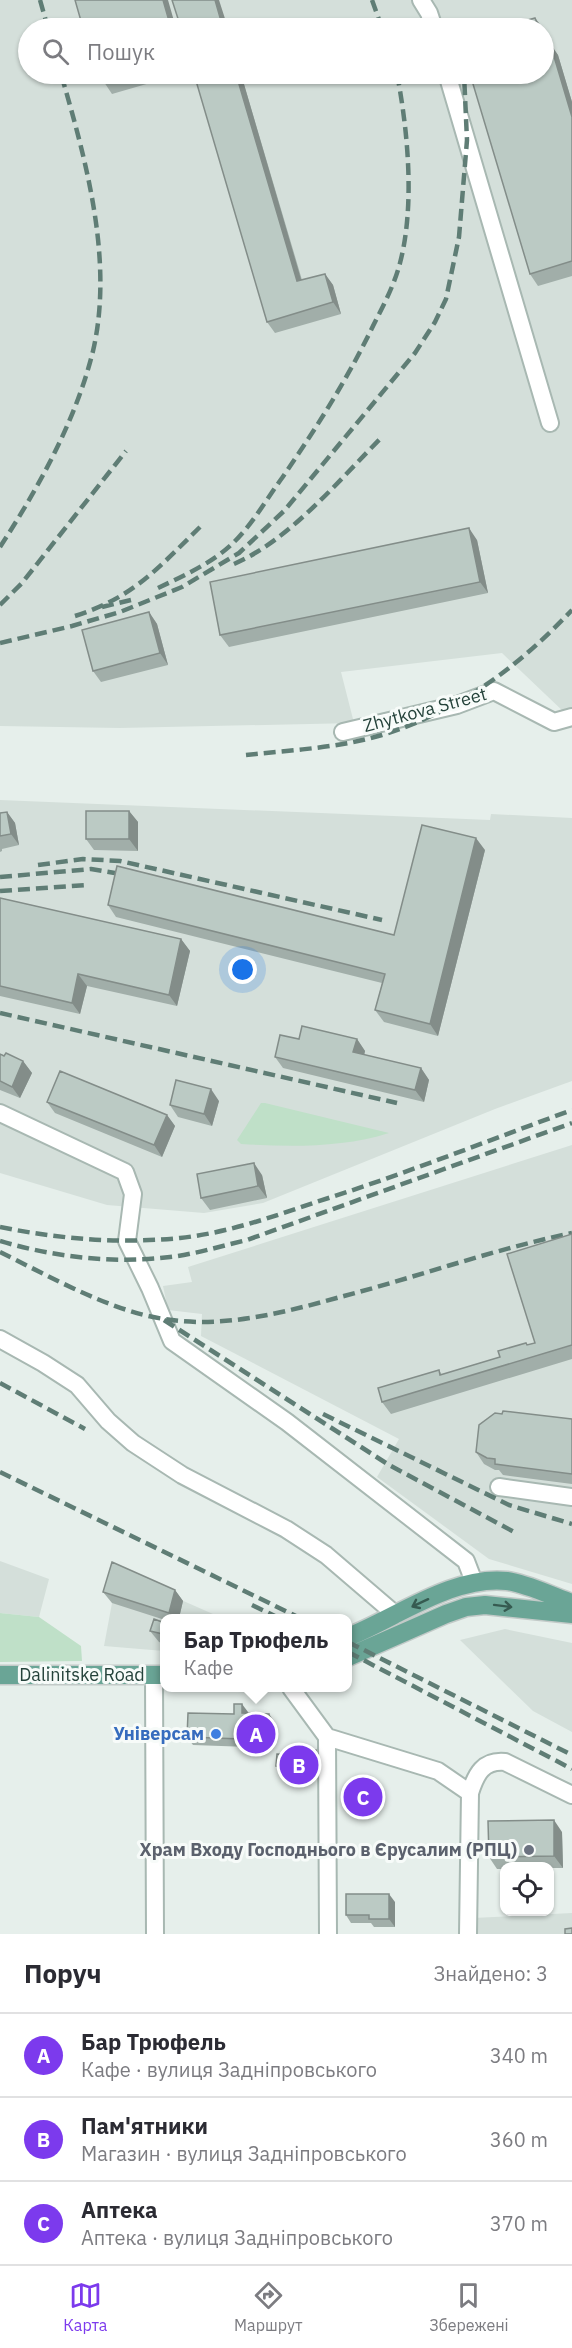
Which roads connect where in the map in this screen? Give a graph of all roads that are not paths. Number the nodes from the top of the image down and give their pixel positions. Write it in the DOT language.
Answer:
graph roads {
  1 [pos="421,0"];
  2 [pos="431,18"];
  3 [pos="450,84"];
  4 [pos="550,423"];
  5 [pos="572,717"];
  6 [pos="343,732"];
  7 [pos="0,1113"];
  8 [pos="0,1339"];
  9 [pos="499,1488"];
  10 [pos="572,1497"];
  11 [pos="474,1582"];
  12 [pos="572,1603"];
  13 [pos="572,1614"];
  14 [pos="396,1615"];
  15 [pos="352,1635"];
  16 [pos="352,1656"];
  17 [pos="0,1675"];
  18 [pos="159,1675"];
  19 [pos="294,1692"];
  20 [pos="327,1737"];
  21 [pos="470,1793"];
  22 [pos="572,1795"];
  23 [pos="155,1934"];
  24 [pos="328,1934"];
  25 [pos="468,1934"];
  1 -- 2 [label="street"];
  3 -- 4 [label="street"];
  5 -- 6 [label="street, Zhytkova Street"];
  7 -- 11 [label="street"];
  8 -- 14 [label="street"];
  9 -- 10 [label="street"];
  11 -- 12 [label="main road"];
  11 -- 14 [label="main road, one-way"];
  16 -- 13 [label="main road, one-way"];
  14 -- 15 [label="main road"];
  17 -- 18 [label="main road, Dalinitske Road"];
  18 -- 23 [label="street"];
  19 -- 20 [label="street"];
  20 -- 21 [label="street"];
  20 -- 24 [label="street"];
  21 -- 22 [label="street"];
  21 -- 25 [label="street"];
}
